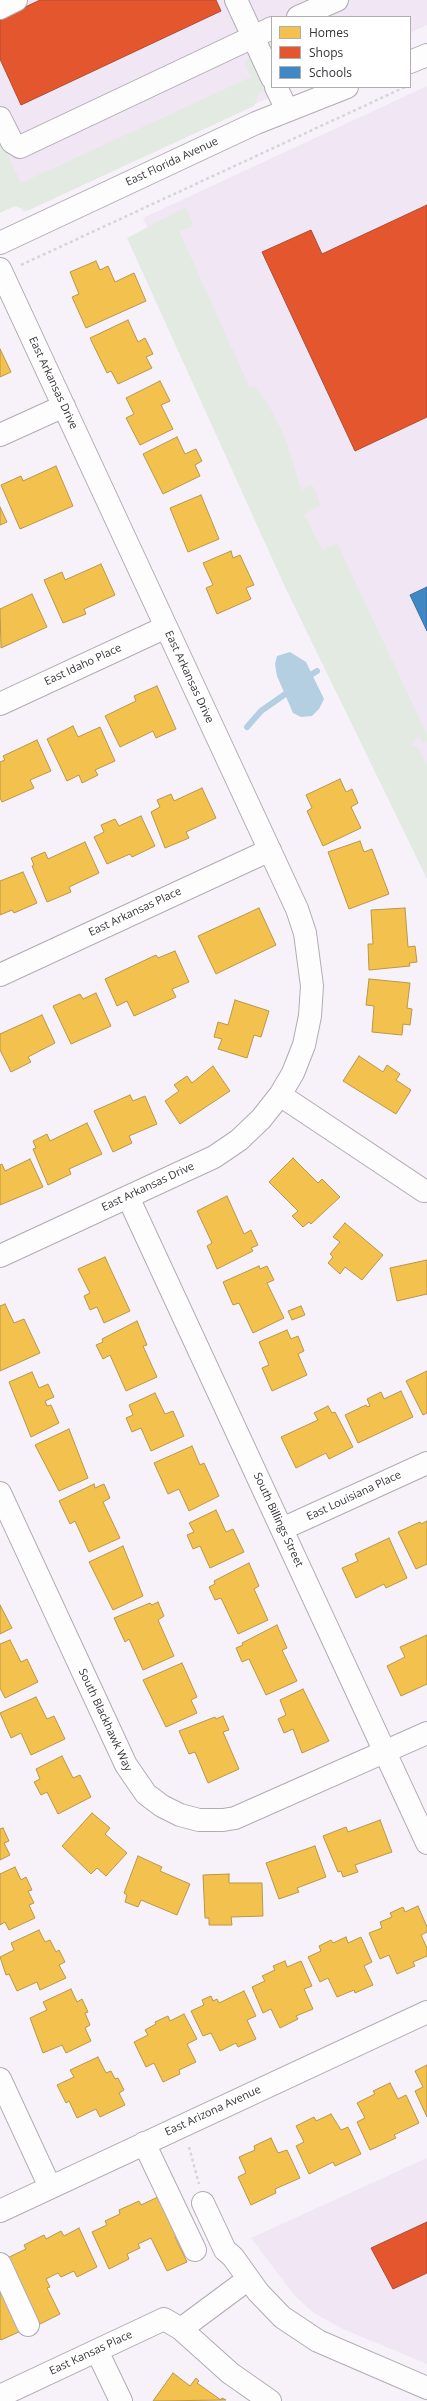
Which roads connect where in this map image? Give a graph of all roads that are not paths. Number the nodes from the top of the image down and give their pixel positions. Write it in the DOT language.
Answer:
graph roads {
  1 [pos="16,0"];
  2 [pos="236,0"];
  3 [pos="337,0"];
  4 [pos="0,8"];
  5 [pos="300,16"];
  6 [pos="263,33"];
  7 [pos="427,55"];
  8 [pos="411,62"];
  9 [pos="271,73"];
  10 [pos="276,88"];
  11 [pos="344,88"];
  12 [pos="287,110"];
  13 [pos="0,118"];
  14 [pos="0,243"];
  15 [pos="0,269"];
  16 [pos="64,406"];
  17 [pos="0,435"];
  18 [pos="166,627"];
  19 [pos="0,704"];
  20 [pos="270,850"];
  21 [pos="0,975"];
  22 [pos="280,1096"];
  23 [pos="424,1191"];
  24 [pos="128,1197"];
  25 [pos="0,1256"];
  26 [pos="427,1463"];
  27 [pos="0,1493"];
  28 [pos="5,1519"];
  29 [pos="282,1529"];
  30 [pos="427,1733"];
  31 [pos="385,1753"];
  32 [pos="427,1843"];
  33 [pos="427,2012"];
  34 [pos="0,2079"];
  35 [pos="144,2143"];
  36 [pos="50,2187"];
  37 [pos="203,2203"];
  38 [pos="0,2211"];
  39 [pos="195,2250"];
  40 [pos="0,2264"];
  41 [pos="247,2280"];
  42 [pos="28,2325"];
  43 [pos="181,2328"];
  44 [pos="97,2351"];
  45 [pos="427,2388"];
  46 [pos="0,2396"];
  47 [pos="121,2401"];
  48 [pos="270,2401"];
  1 -- 4 [label="street"];
  2 -- 6 [label="street"];
  3 -- 5 [label="street"];
  6 -- 9 [label="street"];
  6 -- 13 [label="street"];
  7 -- 8 [label="street"];
  10 -- 12 [label="street"];
  11 -- 12 [label="street, East Florida Avenue"];
  12 -- 14 [label="street, East Florida Avenue"];
  15 -- 16 [label="street, East Arkansas Drive"];
  16 -- 17 [label="street"];
  16 -- 18 [label="street, East Arkansas Drive"];
  18 -- 19 [label="street, East Idaho Place"];
  18 -- 20 [label="street, East Arkansas Drive"];
  20 -- 21 [label="street, East Arkansas Place"];
  20 -- 22 [label="street, East Arkansas Drive"];
  22 -- 23 [label="street"];
  22 -- 24 [label="street, East Arkansas Drive"];
  24 -- 25 [label="street, East Arkansas Drive"];
  24 -- 29 [label="street, South Billings Street"];
  26 -- 29 [label="street, East Louisiana Place"];
  27 -- 28 [label="street, South Blackhawk Way"];
  28 -- 31 [label="street, South Blackhawk Way"];
  29 -- 31 [label="street, South Billings Street"];
  30 -- 31 [label="street, South Blackhawk Way"];
  31 -- 32 [label="street, South Billings Street"];
  33 -- 35 [label="street, East Arizona Avenue"];
  34 -- 36 [label="street"];
  35 -- 36 [label="street, East Arizona Avenue"];
  35 -- 39 [label="street"];
  36 -- 38 [label="street, East Arizona Avenue"];
  37 -- 41 [label="street"];
  40 -- 42 [label="street"];
  41 -- 43 [label="street"];
  41 -- 45 [label="street"];
  43 -- 44 [label="street, East Kansas Place"];
  43 -- 48 [label="street, East Kansas Place"];
  44 -- 46 [label="street, East Kansas Place"];
  44 -- 47 [label="street"];
}
